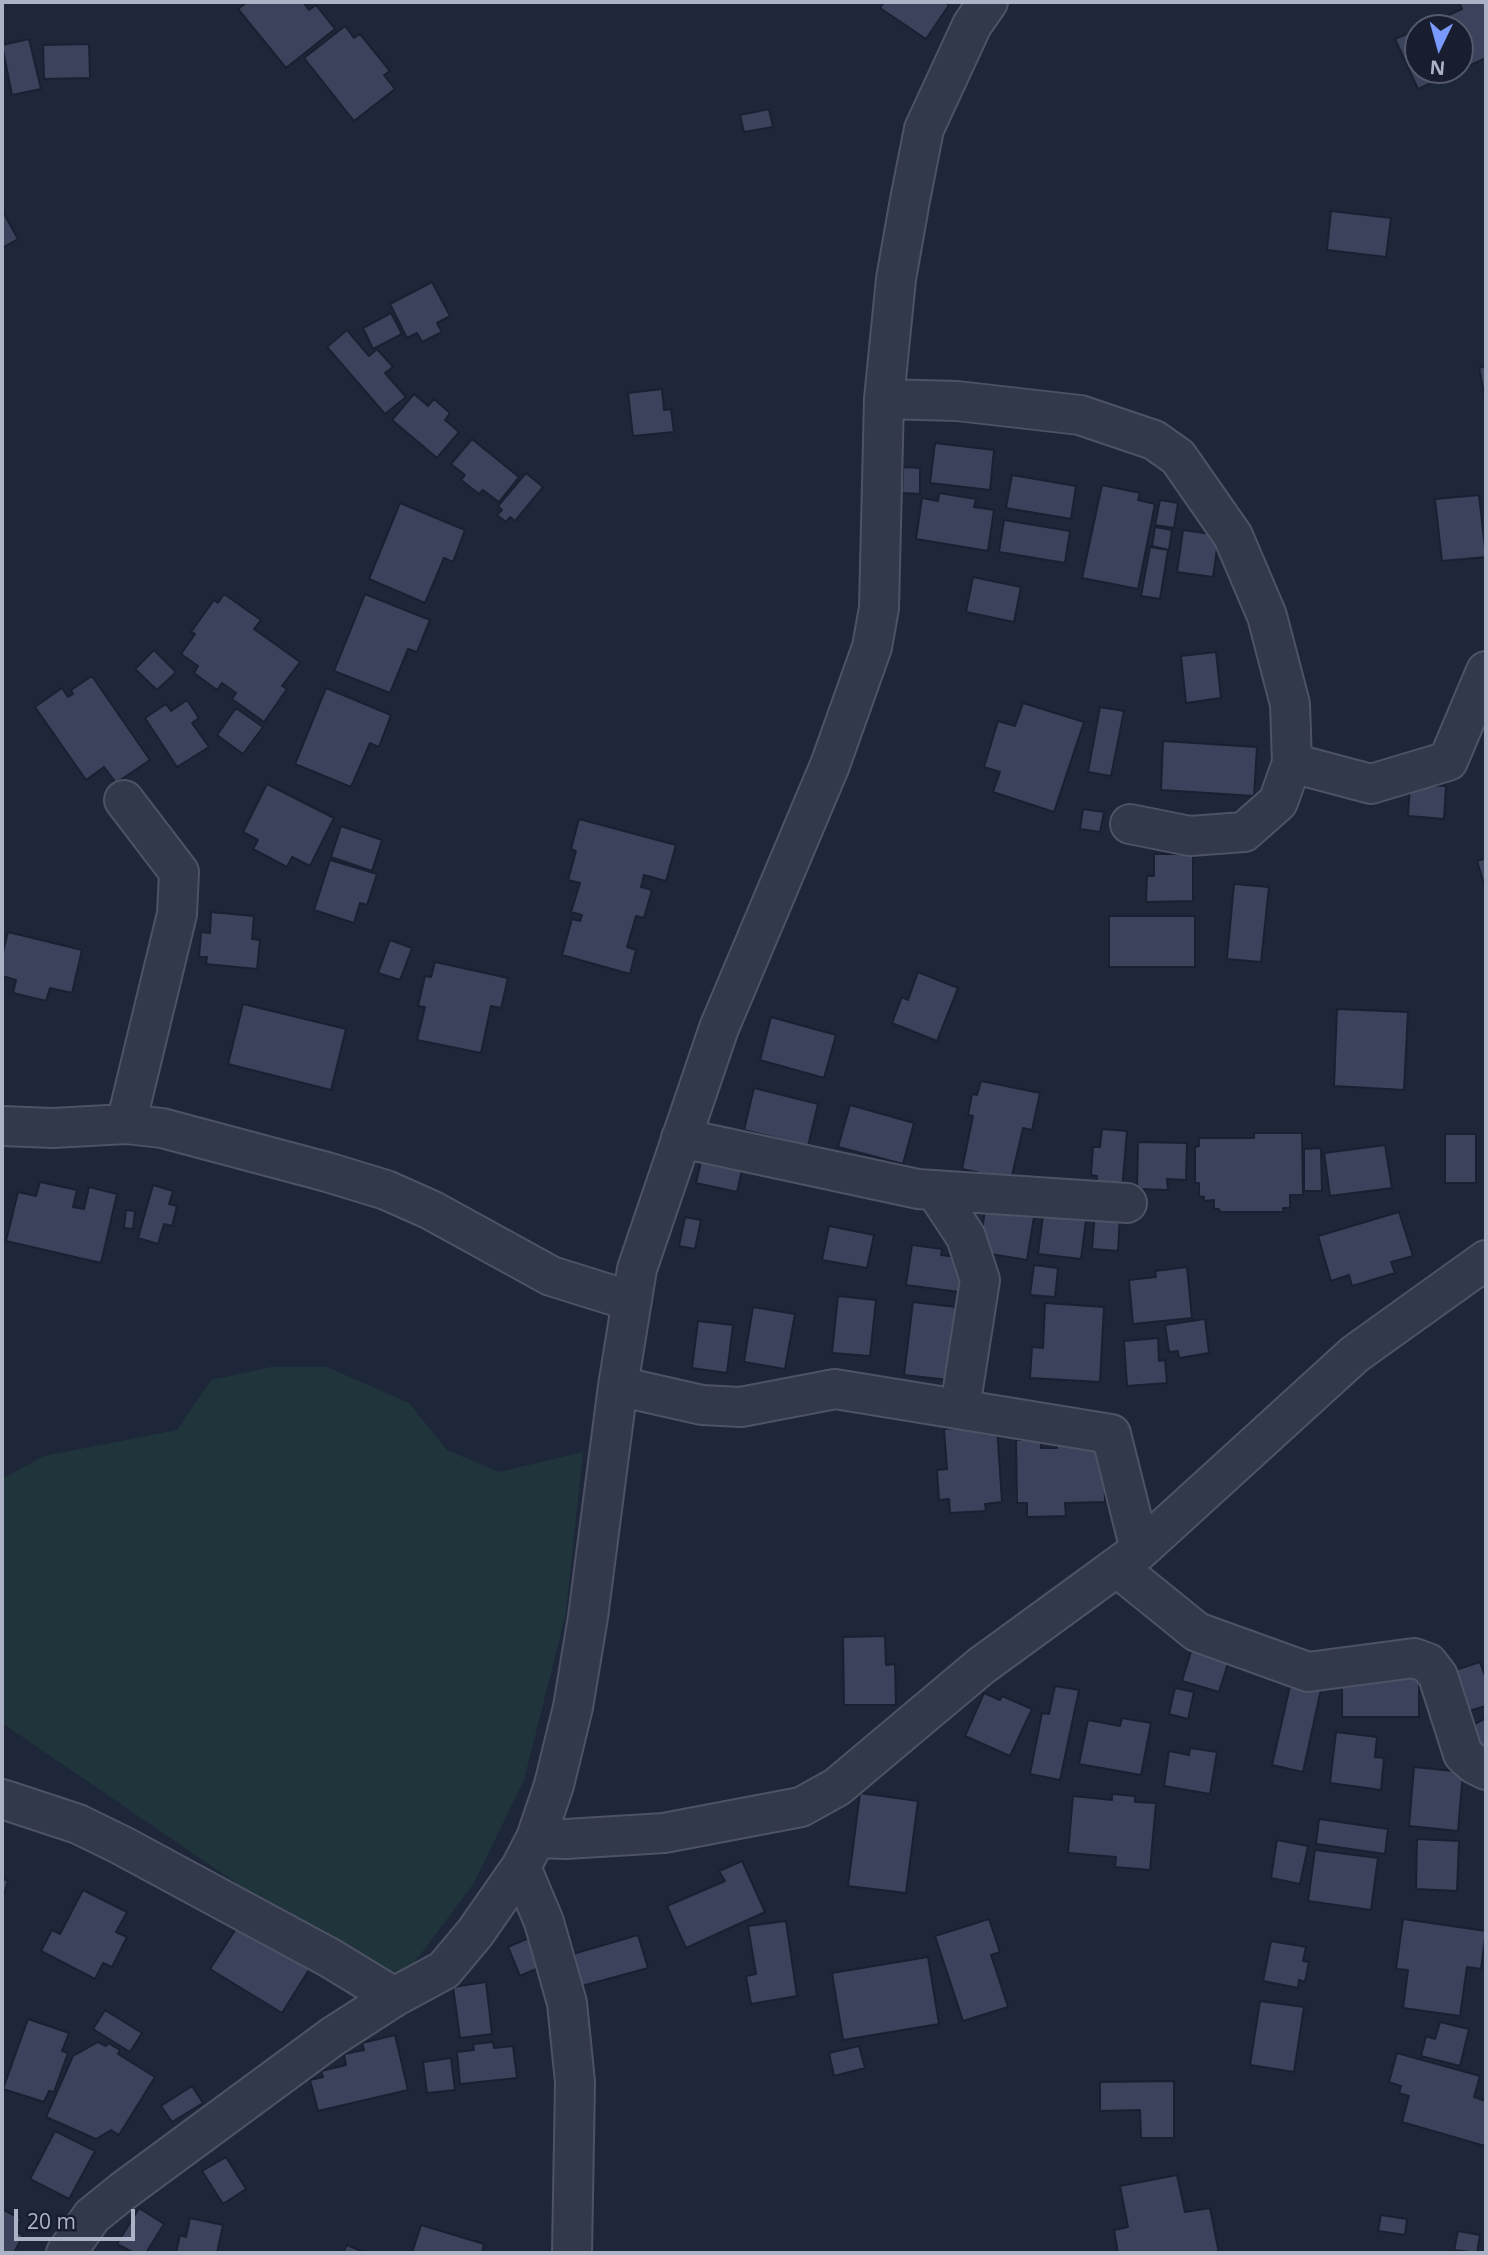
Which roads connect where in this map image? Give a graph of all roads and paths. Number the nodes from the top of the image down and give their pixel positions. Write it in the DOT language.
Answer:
graph roads {
  1 [pos="988,2"];
  2 [pos="884,400"];
  3 [pos="1486,671"];
  4 [pos="1292,762"];
  5 [pos="124,800"];
  6 [pos="1130,824"];
  7 [pos="126,1124"];
  8 [pos="2,1126"];
  9 [pos="681,1138"];
  10 [pos="935,1190"];
  11 [pos="1127,1203"];
  12 [pos="1486,1259"];
  13 [pos="631,1301"];
  14 [pos="618,1386"];
  15 [pos="960,1408"];
  16 [pos="1129,1559"];
  17 [pos="1486,1770"];
  18 [pos="2,1799"];
  19 [pos="529,1852"];
  20 [pos="394,1997"];
  21 [pos="66,2253"];
  22 [pos="572,2253"];
  1 -- 2 [label="street"];
  2 -- 4 [label="street"];
  2 -- 9 [label="street"];
  3 -- 4 [label="street"];
  4 -- 6 [label="street"];
  5 -- 7 [label="street"];
  7 -- 8 [label="street"];
  7 -- 13 [label="street"];
  9 -- 10 [label="street"];
  9 -- 13 [label="street"];
  10 -- 11 [label="street"];
  10 -- 15 [label="street"];
  12 -- 16 [label="street"];
  13 -- 14 [label="street"];
  14 -- 15 [label="street"];
  14 -- 19 [label="street"];
  15 -- 16 [label="street"];
  16 -- 17 [label="street"];
  16 -- 19 [label="street"];
  18 -- 20 [label="street"];
  19 -- 20 [label="street"];
  19 -- 22 [label="street"];
  20 -- 21 [label="street"];
}
